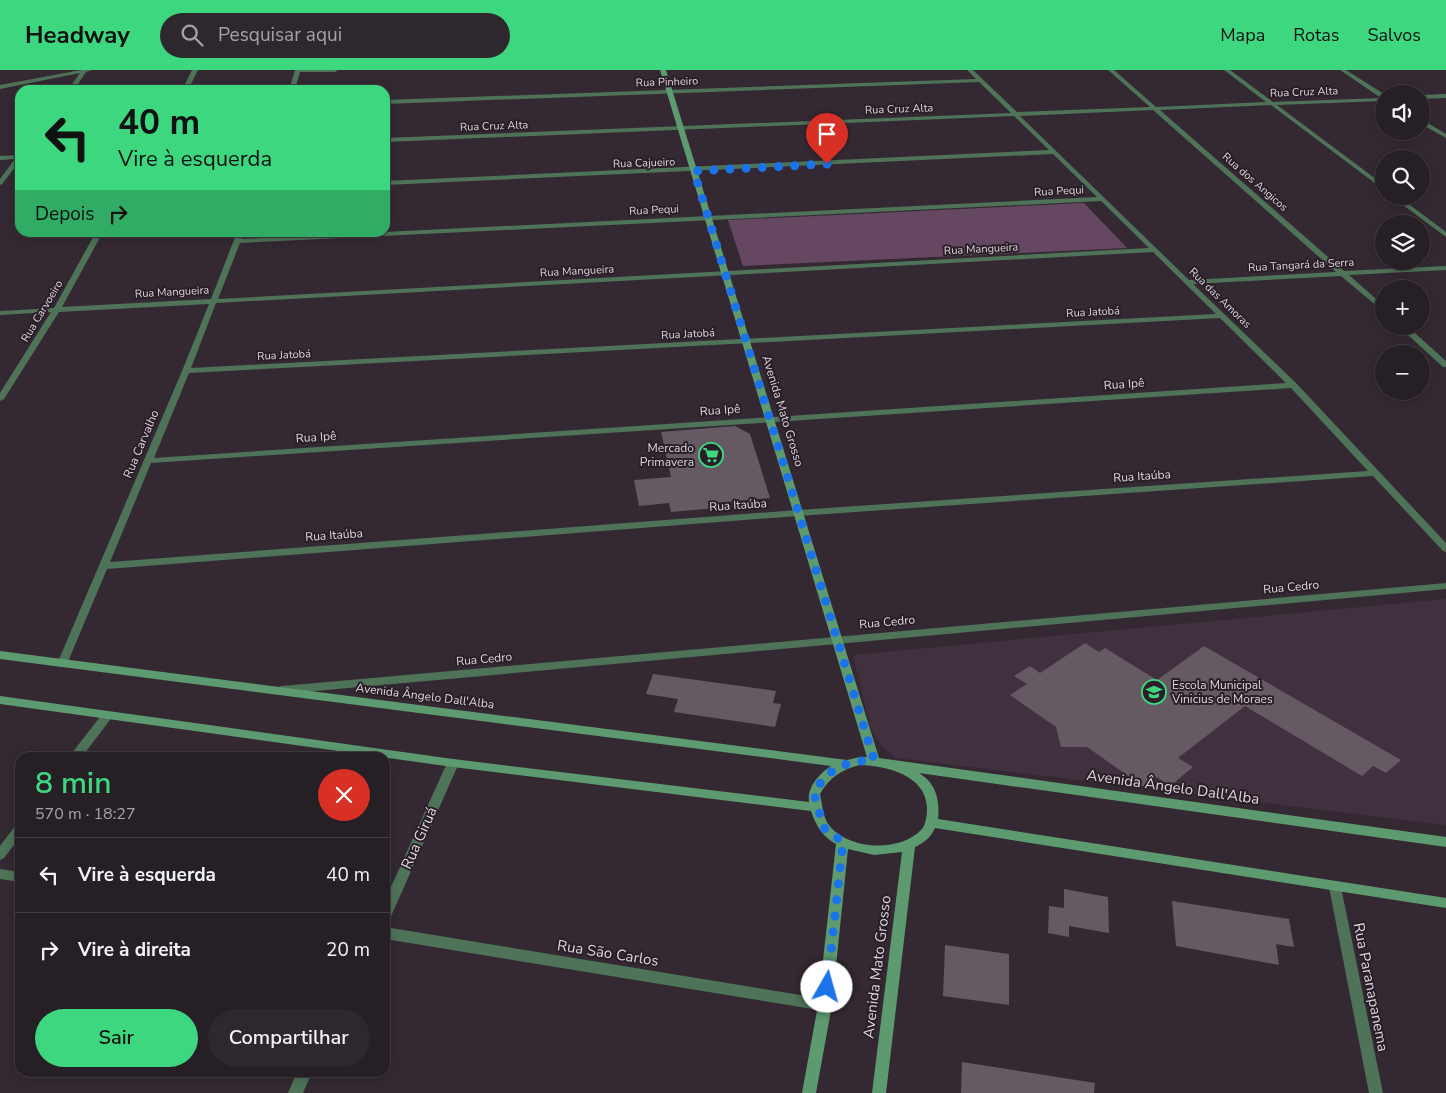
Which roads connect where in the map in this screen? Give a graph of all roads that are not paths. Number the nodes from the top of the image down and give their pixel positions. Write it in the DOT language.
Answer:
graph roads {
  1 [pos="87,70"];
  2 [pos="195,70"];
  3 [pos="335,70"];
  4 [pos="663,70"];
  5 [pos="970,70"];
  6 [pos="1111,70"];
  7 [pos="1227,70"];
  8 [pos="1343,70"];
  9 [pos="297,71"];
  10 [pos="980,80"];
  11 [pos="75,85"];
  12 [pos="188,85"];
  13 [pos="293,85"];
  14 [pos="0,86"];
  15 [pos="670,92"];
  16 [pos="1375,92"];
  17 [pos="1446,96"];
  18 [pos="1430,97"];
  19 [pos="1375,98"];
  20 [pos="390,102"];
  21 [pos="1271,104"];
  22 [pos="1154,108"];
  23 [pos="1016,114"];
  24 [pos="1430,126"];
  25 [pos="681,128"];
  26 [pos="1446,136"];
  27 [pos="390,140"];
  28 [pos="1054,152"];
  29 [pos="15,157"];
  30 [pos="0,158"];
  31 [pos="15,164"];
  32 [pos="694,171"];
  33 [pos="1375,181"];
  34 [pos="0,183"];
  35 [pos="390,184"];
  36 [pos="1102,198"];
  37 [pos="1406,205"];
  38 [pos="708,217"];
  39 [pos="390,231"];
  40 [pos="1446,235"];
  41 [pos="97,237"];
  42 [pos="239,237"];
  43 [pos="1155,250"];
  44 [pos="1446,268"];
  45 [pos="1343,274"];
  46 [pos="726,275"];
  47 [pos="1188,282"];
  48 [pos="214,301"];
  49 [pos="1375,302"];
  50 [pos="56,311"];
  51 [pos="0,313"];
  52 [pos="1222,316"];
  53 [pos="1412,335"];
  54 [pos="746,342"];
  55 [pos="1446,365"];
  56 [pos="186,371"];
  57 [pos="1293,385"];
  58 [pos="0,399"];
  59 [pos="770,419"];
  60 [pos="148,461"];
  61 [pos="1375,473"];
  62 [pos="798,513"];
  63 [pos="1446,549"];
  64 [pos="103,566"];
  65 [pos="1446,586"];
  66 [pos="837,639"];
  67 [pos="0,655"];
  68 [pos="62,664"];
  69 [pos="271,691"];
  70 [pos="0,700"];
  71 [pos="107,716"];
  72 [pos="79,752"];
  73 [pos="372,752"];
  74 [pos="390,754"];
  75 [pos="874,760"];
  76 [pos="453,763"];
  77 [pos="846,764"];
  78 [pos="895,765"];
  79 [pos="816,807"];
  80 [pos="931,823"];
  81 [pos="15,834"];
  82 [pos="843,842"];
  83 [pos="1446,842"];
  84 [pos="909,845"];
  85 [pos="0,854"];
  86 [pos="0,874"];
  87 [pos="15,876"];
  88 [pos="1335,887"];
  89 [pos="390,903"];
  90 [pos="1446,904"];
  91 [pos="390,935"];
  92 [pos="825,1006"];
  93 [pos="303,1077"];
  94 [pos="295,1093"];
  95 [pos="809,1093"];
  96 [pos="879,1093"];
  97 [pos="1376,1093"];
  1 -- 11 [label="street"];
  1 -- 14 [label="street"];
  2 -- 12 [label="street"];
  3 -- 9 [label="street"];
  4 -- 15 [label="street, Avenida Mato Grosso"];
  5 -- 10 [label="street, Rua das Amoras"];
  6 -- 22 [label="street, Rua dos Angicos"];
  7 -- 21 [label="street"];
  8 -- 16 [label="street"];
  9 -- 13 [label="street"];
  10 -- 15 [label="street, Rua Pinheiro"];
  10 -- 23 [label="street, Rua das Amoras"];
  15 -- 20 [label="street, Rua Pinheiro"];
  15 -- 25 [label="street, Avenida Mato Grosso"];
  17 -- 18 [label="street"];
  19 -- 21 [label="street, Rua Cruz Alta"];
  21 -- 22 [label="street, Rua Cruz Alta"];
  21 -- 33 [label="street"];
  22 -- 23 [label="street, Rua Cruz Alta"];
  22 -- 45 [label="street, Rua dos Angicos"];
  23 -- 25 [label="street, Rua Cruz Alta"];
  23 -- 28 [label="street, Rua das Amoras"];
  24 -- 26 [label="street"];
  25 -- 27 [label="street, Rua Cruz Alta"];
  25 -- 32 [label="street, Avenida Mato Grosso"];
  28 -- 32 [label="street, Rua Cajueiro"];
  28 -- 36 [label="street, Rua das Amoras"];
  29 -- 30 [label="street"];
  31 -- 34 [label="street"];
  32 -- 35 [label="street, Rua Cajueiro"];
  32 -- 38 [label="street, Avenida Mato Grosso"];
  36 -- 38 [label="street, Rua Pequi"];
  36 -- 43 [label="street, Rua das Amoras"];
  37 -- 40 [label="street"];
  38 -- 39 [label="street, Rua Pequi"];
  38 -- 46 [label="street, Avenida Mato Grosso"];
  41 -- 50 [label="street, Rua Carvoeiro"];
  42 -- 48 [label="street, Rua Carvalho"];
  43 -- 46 [label="street, Rua Mangueira"];
  43 -- 47 [label="street, Rua das Amoras"];
  44 -- 45 [label="street, Rua Tangará da Serra"];
  45 -- 47 [label="street, Rua Tangará da Serra"];
  45 -- 49 [label="street, Rua dos Angicos"];
  46 -- 48 [label="street, Rua Mangueira"];
  46 -- 54 [label="street, Avenida Mato Grosso"];
  47 -- 52 [label="street, Rua das Amoras"];
  48 -- 50 [label="street, Rua Mangueira"];
  48 -- 56 [label="street, Rua Carvalho"];
  50 -- 51 [label="street, Rua Mangueira"];
  50 -- 58 [label="street, Rua Carvoeiro"];
  52 -- 54 [label="street, Rua Jatobá"];
  52 -- 57 [label="street, Rua das Amoras"];
  53 -- 55 [label="street"];
  54 -- 56 [label="street, Rua Jatobá"];
  54 -- 59 [label="street, Avenida Mato Grosso"];
  56 -- 60 [label="street, Rua Carvalho"];
  57 -- 59 [label="street, Rua Ipê"];
  57 -- 61 [label="street, Rua das Amoras"];
  59 -- 60 [label="street, Rua Ipê"];
  59 -- 62 [label="street, Avenida Mato Grosso"];
  60 -- 64 [label="street, Rua Carvalho"];
  61 -- 62 [label="street, Rua Itaúba"];
  61 -- 63 [label="street, Rua das Amoras"];
  62 -- 64 [label="street, Rua Itaúba"];
  62 -- 66 [label="street, Avenida Mato Grosso"];
  64 -- 68 [label="street, Rua Carvalho"];
  65 -- 66 [label="street, Rua Cedro"];
  66 -- 69 [label="street, Rua Cedro"];
  66 -- 75 [label="street, Avenida Mato Grosso"];
  67 -- 68 [label="street, Avenida Ângelo Dall'Alba"];
  68 -- 69 [label="street, Avenida Ângelo Dall'Alba"];
  69 -- 77 [label="street, Avenida Ângelo Dall'Alba"];
  70 -- 71 [label="street"];
  71 -- 72 [label="street"];
  71 -- 73 [label="street"];
  74 -- 76 [label="street"];
  75 -- 77 [label="street"];
  75 -- 78 [label="street"];
  76 -- 79 [label="street"];
  76 -- 89 [label="street, Rua Giruá"];
  77 -- 79 [label="street"];
  78 -- 80 [label="street"];
  78 -- 83 [label="street, Avenida Ângelo Dall'Alba"];
  79 -- 82 [label="street"];
  80 -- 84 [label="street"];
  80 -- 88 [label="street"];
  81 -- 85 [label="street"];
  82 -- 84 [label="street"];
  82 -- 92 [label="street"];
  84 -- 96 [label="street, Avenida Mato Grosso"];
  86 -- 87 [label="street"];
  88 -- 90 [label="street"];
  88 -- 97 [label="street, Rua Paranapanema"];
  91 -- 92 [label="street, Rua São Carlos"];
  92 -- 95 [label="street"];
  93 -- 94 [label="street"];
}
